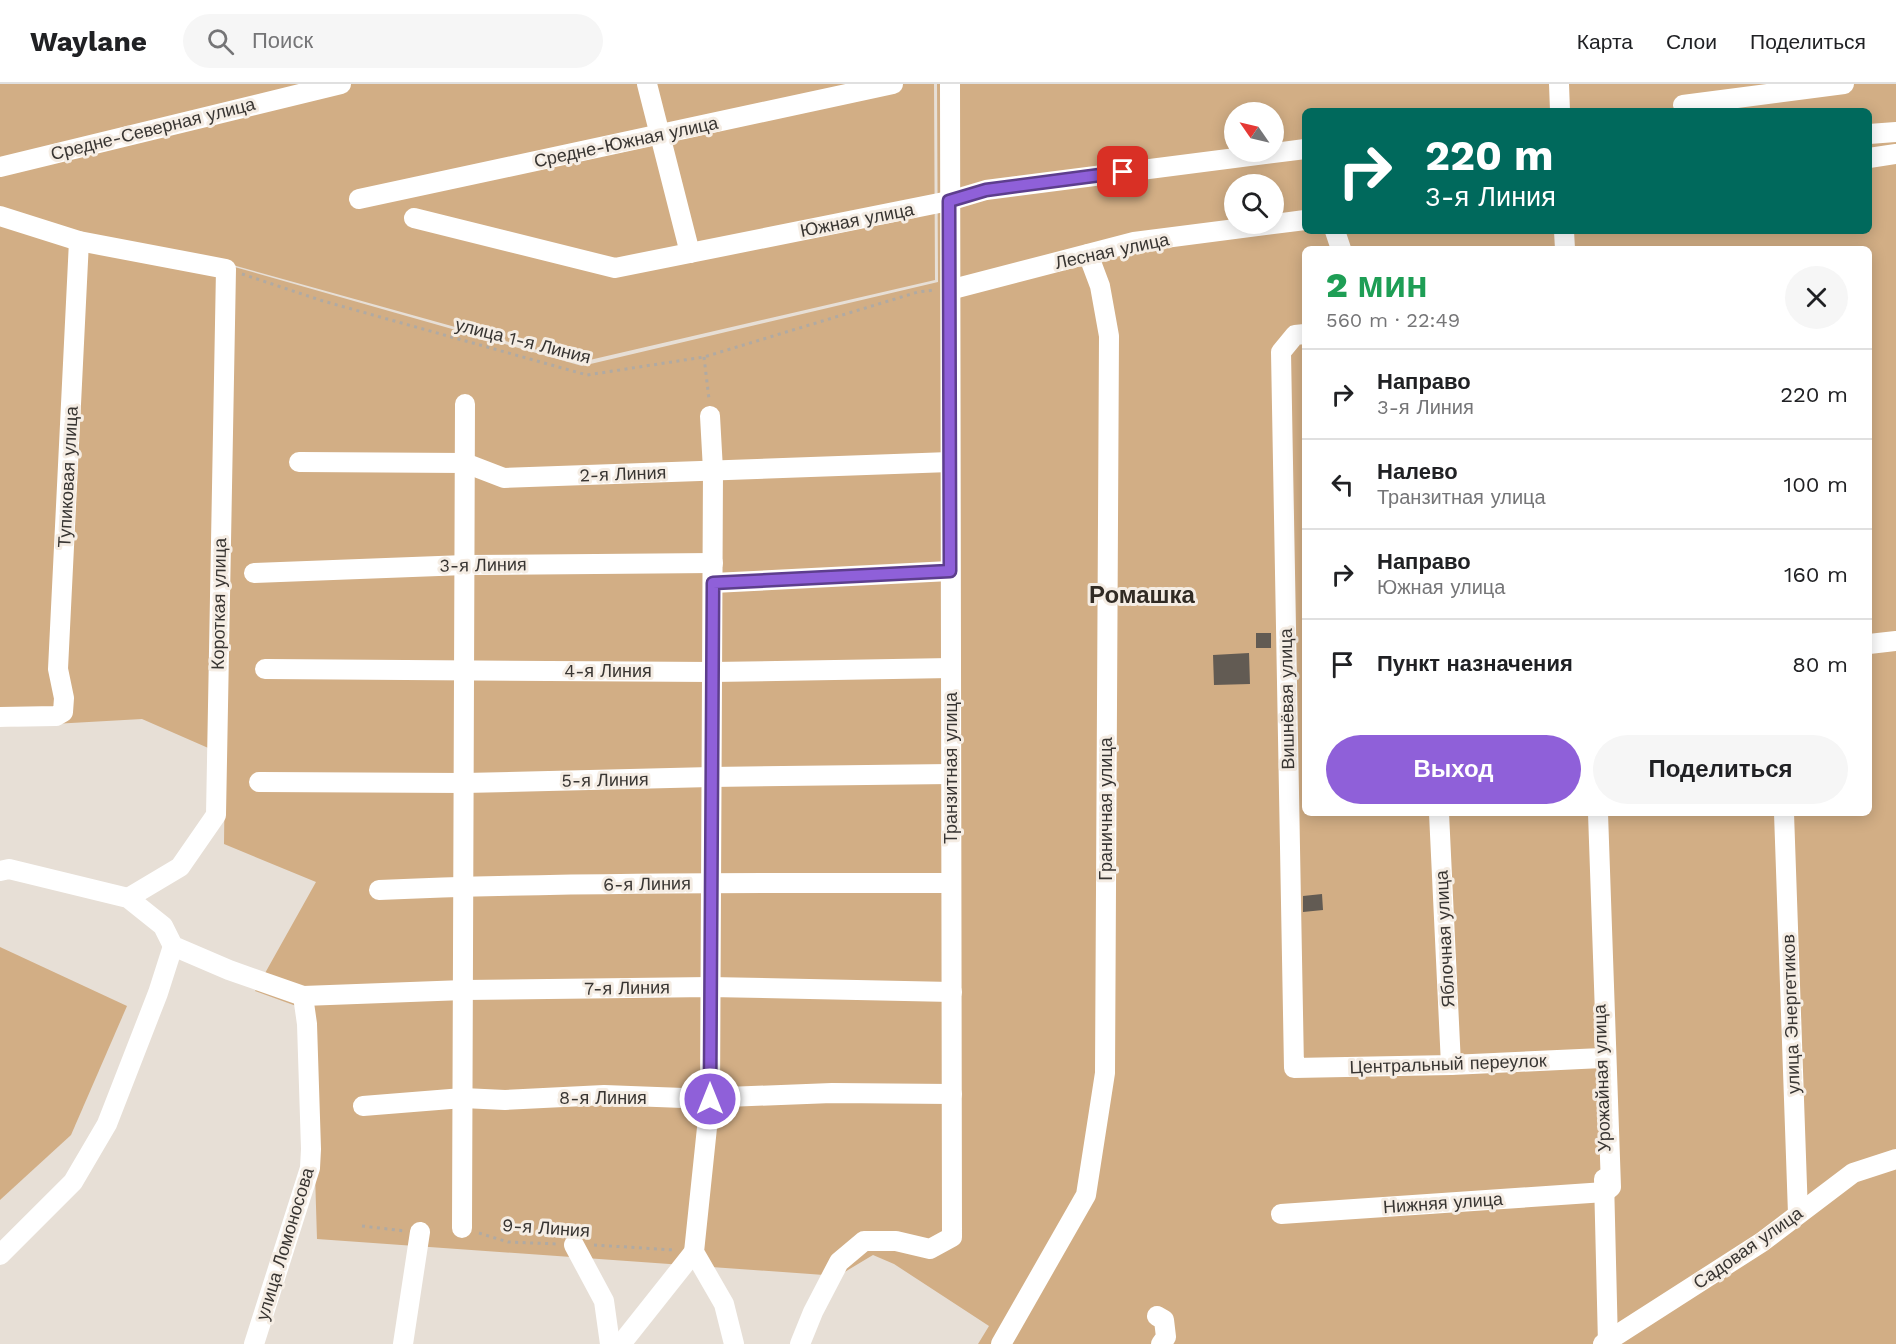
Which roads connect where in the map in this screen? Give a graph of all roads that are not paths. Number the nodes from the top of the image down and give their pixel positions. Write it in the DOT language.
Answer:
graph roads {
  1 [pos="340,84"];
  2 [pos="647,84"];
  3 [pos="893,84"];
  4 [pos="950,84"];
  5 [pos="1559,84"];
  6 [pos="1844,84"];
  7 [pos="1683,105"];
  8 [pos="1560,108"];
  9 [pos="1896,132"];
  10 [pos="660,134"];
  11 [pos="1872,134"];
  12 [pos="1302,149"];
  13 [pos="1896,154"];
  14 [pos="1872,158"];
  15 [pos="0,166"];
  16 [pos="359,199"];
  17 [pos="949,201"];
  18 [pos="0,216"];
  19 [pos="414,218"];
  20 [pos="1302,220"];
  21 [pos="80,241"];
  22 [pos="690,253"];
  23 [pos="1088,254"];
  24 [pos="953,288"];
  25 [pos="1300,335"];
  26 [pos="465,404"];
  27 [pos="710,416"];
  28 [pos="299,462"];
  29 [pos="950,462"];
  30 [pos="465,463"];
  31 [pos="713,470"];
  32 [pos="465,565"];
  33 [pos="950,571"];
  34 [pos="254,573"];
  35 [pos="713,573"];
  36 [pos="1896,641"];
  37 [pos="1872,644"];
  38 [pos="951,668"];
  39 [pos="265,669"];
  40 [pos="464,670"];
  41 [pos="712,672"];
  42 [pos="0,717"];
  43 [pos="951,774"];
  44 [pos="711,777"];
  45 [pos="259,782"];
  46 [pos="464,783"];
  47 [pos="1438,816"];
  48 [pos="1591,816"];
  49 [pos="1598,816"];
  50 [pos="1784,816"];
  51 [pos="0,871"];
  52 [pos="711,883"];
  53 [pos="951,883"];
  54 [pos="464,887"];
  55 [pos="379,890"];
  56 [pos="128,898"];
  57 [pos="173,946"];
  58 [pos="710,987"];
  59 [pos="464,990"];
  60 [pos="952,992"];
  61 [pos="303,996"];
  62 [pos="1602,1058"];
  63 [pos="1451,1065"];
  64 [pos="1294,1068"];
  65 [pos="952,1094"];
  66 [pos="464,1098"];
  67 [pos="710,1099"];
  68 [pos="363,1106"];
  69 [pos="1896,1159"];
  70 [pos="1605,1196"];
  71 [pos="1798,1214"];
  72 [pos="1282,1218"];
  73 [pos="462,1228"];
  74 [pos="420,1232"];
  75 [pos="574,1245"];
  76 [pos="694,1252"];
  77 [pos="0,1255"];
  78 [pos="1156,1316"];
  79 [pos="1606,1343"];
  80 [pos="254,1344"];
  81 [pos="403,1344"];
  82 [pos="610,1344"];
  83 [pos="621,1344"];
  84 [pos="734,1344"];
  85 [pos="800,1344"];
  86 [pos="1000,1344"];
  87 [pos="1161,1344"];
  1 -- 15 [label="street, Средне-Северная улица"];
  2 -- 10 [label="street"];
  3 -- 10 [label="street, Средне-Южная улица"];
  4 -- 17 [label="street, Транзитная улица"];
  5 -- 8 [label="street"];
  6 -- 7 [label="street"];
  9 -- 11 [label="street"];
  10 -- 16 [label="street, Средне-Южная улица"];
  10 -- 22 [label="street"];
  12 -- 17 [label="street, Южная улица"];
  13 -- 14 [label="street"];
  17 -- 22 [label="street, Южная улица"];
  17 -- 24 [label="street, Транзитная улица"];
  18 -- 21 [label="street"];
  19 -- 22 [label="street, Южная улица"];
  20 -- 23 [label="street, Лесная улица"];
  21 -- 42 [label="street, Тупиковая улица"];
  21 -- 56 [label="street, Короткая улица"];
  23 -- 24 [label="street, Лесная улица"];
  23 -- 86 [label="street, Граничная улица"];
  24 -- 29 [label="street, Транзитная улица"];
  25 -- 64 [label="street, Вишнёвая улица"];
  26 -- 30 [label="street"];
  27 -- 31 [label="street"];
  28 -- 30 [label="street, 2-я Линия"];
  29 -- 31 [label="street, 2-я Линия"];
  29 -- 33 [label="street, Транзитная улица"];
  30 -- 31 [label="street, 2-я Линия"];
  30 -- 32 [label="street"];
  31 -- 35 [label="street"];
  32 -- 34 [label="street, 3-я Линия"];
  32 -- 35 [label="street, 3-я Линия"];
  32 -- 40 [label="street"];
  33 -- 35 [label="street, 3-я Линия"];
  33 -- 38 [label="street, Транзитная улица"];
  35 -- 41 [label="street"];
  36 -- 37 [label="street"];
  38 -- 41 [label="street, 4-я Линия"];
  38 -- 43 [label="street, Транзитная улица"];
  39 -- 40 [label="street, 4-я Линия"];
  40 -- 41 [label="street, 4-я Линия"];
  40 -- 46 [label="street"];
  41 -- 44 [label="street"];
  43 -- 44 [label="street, 5-я Линия"];
  43 -- 53 [label="street, Транзитная улица"];
  44 -- 46 [label="street, 5-я Линия"];
  44 -- 52 [label="street"];
  45 -- 46 [label="street, 5-я Линия"];
  46 -- 54 [label="street"];
  47 -- 63 [label="street, Яблочная улица"];
  48 -- 62 [label="street, Урожайная улица"];
  49 -- 70 [label="street"];
  50 -- 71 [label="street, улица Энергетиков"];
  51 -- 56 [label="street"];
  52 -- 53 [label="street, 6-я Линия"];
  52 -- 54 [label="street, 6-я Линия"];
  52 -- 58 [label="street"];
  53 -- 60 [label="street, Транзитная улица"];
  54 -- 55 [label="street, 6-я Линия"];
  54 -- 59 [label="street"];
  56 -- 57 [label="street"];
  57 -- 61 [label="street"];
  57 -- 77 [label="street"];
  58 -- 59 [label="street, 7-я Линия"];
  58 -- 60 [label="street, 7-я Линия"];
  58 -- 67 [label="street"];
  59 -- 61 [label="street, 7-я Линия"];
  59 -- 66 [label="street"];
  60 -- 65 [label="street, Транзитная улица"];
  61 -- 80 [label="street, улица Ломоносова"];
  62 -- 63 [label="street, Центральный переулок"];
  62 -- 70 [label="street, Урожайная улица"];
  63 -- 64 [label="street, Центральный переулок"];
  65 -- 67 [label="street, 8-я Линия"];
  65 -- 85 [label="street, Транзитная улица"];
  66 -- 67 [label="street, 8-я Линия"];
  66 -- 68 [label="street, 8-я Линия"];
  66 -- 73 [label="street"];
  67 -- 76 [label="street"];
  69 -- 71 [label="street, Садовая улица"];
  70 -- 72 [label="street"];
  70 -- 79 [label="street, Урожайная улица"];
  71 -- 79 [label="street, Садовая улица"];
  74 -- 81 [label="street"];
  75 -- 82 [label="street"];
  76 -- 83 [label="street"];
  76 -- 84 [label="street"];
  78 -- 87 [label="street"];
}
